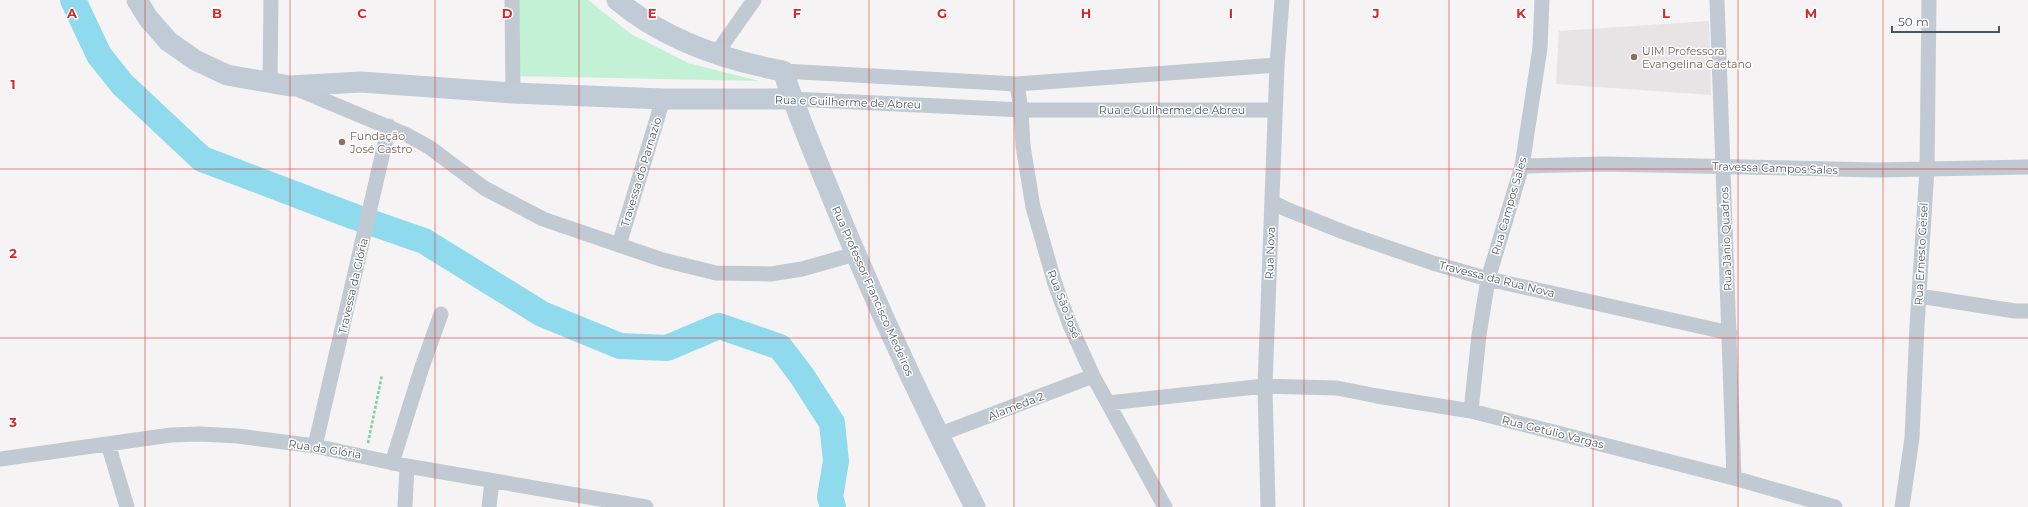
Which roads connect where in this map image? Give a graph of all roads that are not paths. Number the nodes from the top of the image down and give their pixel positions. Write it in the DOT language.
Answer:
graph roads {
  1 [pos="137,0"];
  2 [pos="271,0"];
  3 [pos="512,0"];
  4 [pos="617,0"];
  5 [pos="754,0"];
  6 [pos="1282,0"];
  7 [pos="1542,0"];
  8 [pos="1717,0"];
  9 [pos="1929,0"];
  10 [pos="716,54"];
  11 [pos="1277,65"];
  12 [pos="783,71"];
  13 [pos="270,82"];
  14 [pos="1017,84"];
  15 [pos="290,86"];
  16 [pos="513,92"];
  17 [pos="663,99"];
  18 [pos="792,99"];
  19 [pos="1021,110"];
  20 [pos="1275,110"];
  21 [pos="390,126"];
  22 [pos="1522,166"];
  23 [pos="1723,166"];
  24 [pos="2028,167"];
  25 [pos="1927,169"];
  26 [pos="1272,202"];
  27 [pos="619,245"];
  28 [pos="855,254"];
  29 [pos="1488,279"];
  30 [pos="1919,296"];
  31 [pos="2028,311"];
  32 [pos="441,314"];
  33 [pos="1730,333"];
  34 [pos="1093,376"];
  35 [pos="1265,386"];
  36 [pos="1108,403"];
  37 [pos="1471,411"];
  38 [pos="938,435"];
  39 [pos="108,444"];
  40 [pos="315,446"];
  41 [pos="0,459"];
  42 [pos="392,462"];
  43 [pos="407,466"];
  44 [pos="1734,478"];
  45 [pos="492,481"];
  46 [pos="127,507"];
  47 [pos="405,507"];
  48 [pos="489,507"];
  49 [pos="646,507"];
  50 [pos="975,507"];
  51 [pos="1165,507"];
  52 [pos="1268,507"];
  53 [pos="1835,507"];
  54 [pos="1902,507"];
  1 -- 13 [label="street, Rua e Guilherme de Abreu"];
  2 -- 13 [label="street"];
  3 -- 16 [label="street"];
  4 -- 10 [label="street"];
  5 -- 10 [label="street"];
  6 -- 11 [label="street, Rua Nova"];
  7 -- 22 [label="street, Rua Campos Sales"];
  8 -- 23 [label="street, Rua Jânio Quadros"];
  9 -- 25 [label="street, Rua Ernesto Geisel"];
  10 -- 12 [label="street"];
  11 -- 14 [label="street"];
  11 -- 20 [label="street, Rua Nova"];
  12 -- 14 [label="street"];
  12 -- 18 [label="street, Rua Professor Francisco Medeiros"];
  13 -- 15 [label="street, Rua e Guilherme de Abreu"];
  14 -- 19 [label="street, Rua São José"];
  15 -- 16 [label="street, Rua e Guilherme de Abreu"];
  15 -- 21 [label="street"];
  16 -- 17 [label="street, Rua e Guilherme de Abreu"];
  17 -- 18 [label="street, Rua e Guilherme de Abreu"];
  17 -- 27 [label="street, Travessa do Parnazio"];
  18 -- 19 [label="street, Rua e Guilherme de Abreu"];
  18 -- 28 [label="street, Rua Professor Francisco Medeiros"];
  19 -- 20 [label="street, Rua e Guilherme de Abreu"];
  19 -- 34 [label="street, Rua São José"];
  20 -- 26 [label="street, Rua Nova"];
  21 -- 27 [label="street"];
  21 -- 40 [label="street, Travessa da Glória"];
  22 -- 23 [label="street, Travessa Campos Sales"];
  22 -- 29 [label="street, Rua Campos Sales"];
  23 -- 25 [label="street, Travessa Campos Sales"];
  23 -- 33 [label="street, Rua Jânio Quadros"];
  24 -- 25 [label="street, Travessa Campos Sales"];
  25 -- 30 [label="street, Rua Ernesto Geisel"];
  26 -- 29 [label="street, Travessa da Rua Nova"];
  26 -- 35 [label="street, Rua Nova"];
  27 -- 28 [label="street"];
  28 -- 38 [label="street, Rua Professor Francisco Medeiros"];
  29 -- 33 [label="street, Travessa da Rua Nova"];
  29 -- 37 [label="street, Rua Campos Sales"];
  30 -- 31 [label="street"];
  30 -- 54 [label="street, Rua Ernesto Geisel"];
  32 -- 42 [label="street"];
  33 -- 44 [label="street, Rua Jânio Quadros"];
  34 -- 36 [label="street, Rua São José"];
  34 -- 38 [label="street, Alameda 2"];
  35 -- 36 [label="street"];
  35 -- 37 [label="street, Rua Getúlio Vargas"];
  35 -- 52 [label="street, Rua Nova"];
  36 -- 51 [label="street, Rua São José"];
  37 -- 44 [label="street, Rua Getúlio Vargas"];
  38 -- 50 [label="street, Rua Professor Francisco Medeiros"];
  39 -- 40 [label="street, Rua da Glória"];
  39 -- 41 [label="street, Rua da Glória"];
  39 -- 46 [label="street"];
  40 -- 42 [label="street, Rua da Glória"];
  42 -- 43 [label="street, Rua da Glória"];
  43 -- 45 [label="street, Rua da Glória"];
  43 -- 47 [label="street"];
  44 -- 53 [label="street, Rua Getúlio Vargas"];
  45 -- 48 [label="street"];
  45 -- 49 [label="street, Rua da Glória"];
}
